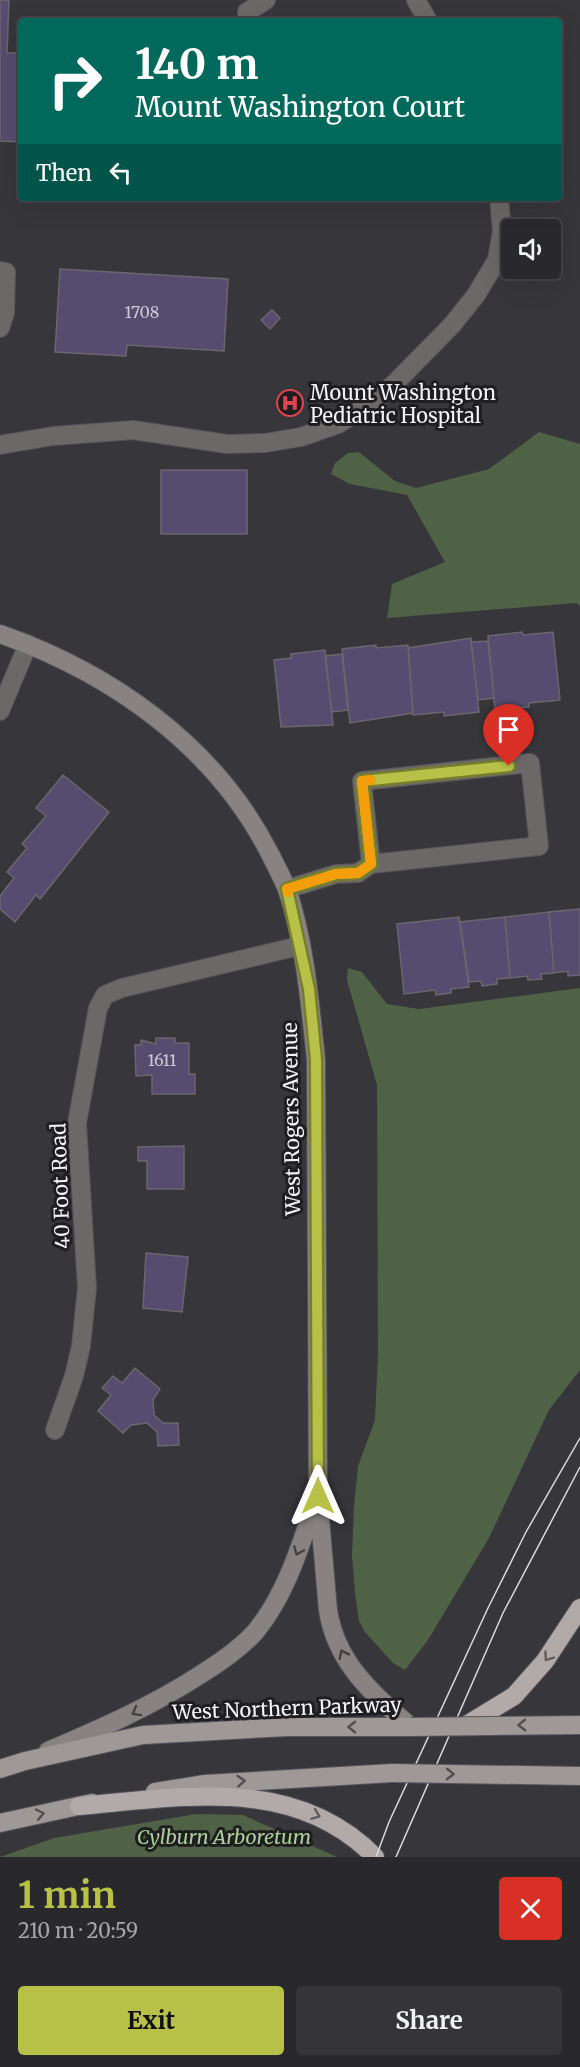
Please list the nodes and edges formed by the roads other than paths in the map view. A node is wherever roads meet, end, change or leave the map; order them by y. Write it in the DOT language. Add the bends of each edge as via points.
graph roads {
  1 [pos="266,0"];
  2 [pos="416,0"];
  3 [pos="248,18"];
  4 [pos="426,18"];
  5 [pos="499,201"];
  6 [pos="0,272"];
  7 [pos="0,328"];
  8 [pos="0,445"];
  9 [pos="0,634"];
  10 [pos="28,644"];
  11 [pos="0,711"];
  12 [pos="371,864"];
  13 [pos="287,889"];
  14 [pos="299,946"];
  15 [pos="56,1430"];
  16 [pos="318,1496"];
  17 [pos="580,1608"];
  18 [pos="580,1725"];
  19 [pos="465,1726"];
  20 [pos="411,1727"];
  21 [pos="25,1761"];
  22 [pos="0,1769"];
  23 [pos="580,1776"];
  24 [pos="80,1806"];
  25 [pos="0,1823"];
  26 [pos="375,1857"];
  1 -- 3 [label="street" via="247,12"];
  2 -- 4 [label="street"];
  5 -- 8 [label="street" via="502,231 497,260 476,295 394,384 374,402 338,424 301,437 266,443 227,444 133,430 53,436"];
  6 -- 7 [label="street" via="6,272 5,313"];
  9 -- 10 [label="street, West Rogers Avenue"];
  10 -- 11 [label="street"];
  10 -- 13 [label="street, West Rogers Avenue" via="92,674 148,710 182,740 251,818"];
  12 -- 12 [label="street" via="539,846 530,763 362,781"];
  12 -- 13 [label="street" via="358,873 336,874"];
  13 -- 14 [label="street, West Rogers Avenue"];
  14 -- 15 [label="street, 40 Foot Road" via="122,988 105,995 98,1008 77,1123 87,1288 84,1323 74,1376"];
  14 -- 16 [label="street, West Rogers Avenue" via="309,989 316,1060"];
  20 -- 16 [label="street, West Rogers Avenue, one-way" via="364,1686 338,1646 328,1610"];
  16 -- 21 [label="street, West Rogers Avenue, one-way" via="282,1589 266,1617 243,1644 181,1687 123,1719"];
  17 -- 19 [label="highway, one-way" via="545,1661 514,1696"];
  18 -- 19 [label="main road, West Northern Parkway, one-way, bridge"];
  19 -- 20 [label="main road, West Northern Parkway, bridge"];
  20 -- 21 [label="main road, West Northern Parkway, one-way" via="287,1727 143,1735"];
  21 -- 22 [label="main road, West Northern Parkway"];
  24 -- 23 [label="main road, one-way, bridge" via="205,1784 392,1773"];
  25 -- 24 [label="main road, one-way"];
  24 -- 26 [label="highway, one-way" via="214,1795 286,1805 323,1816 353,1835"];
}
